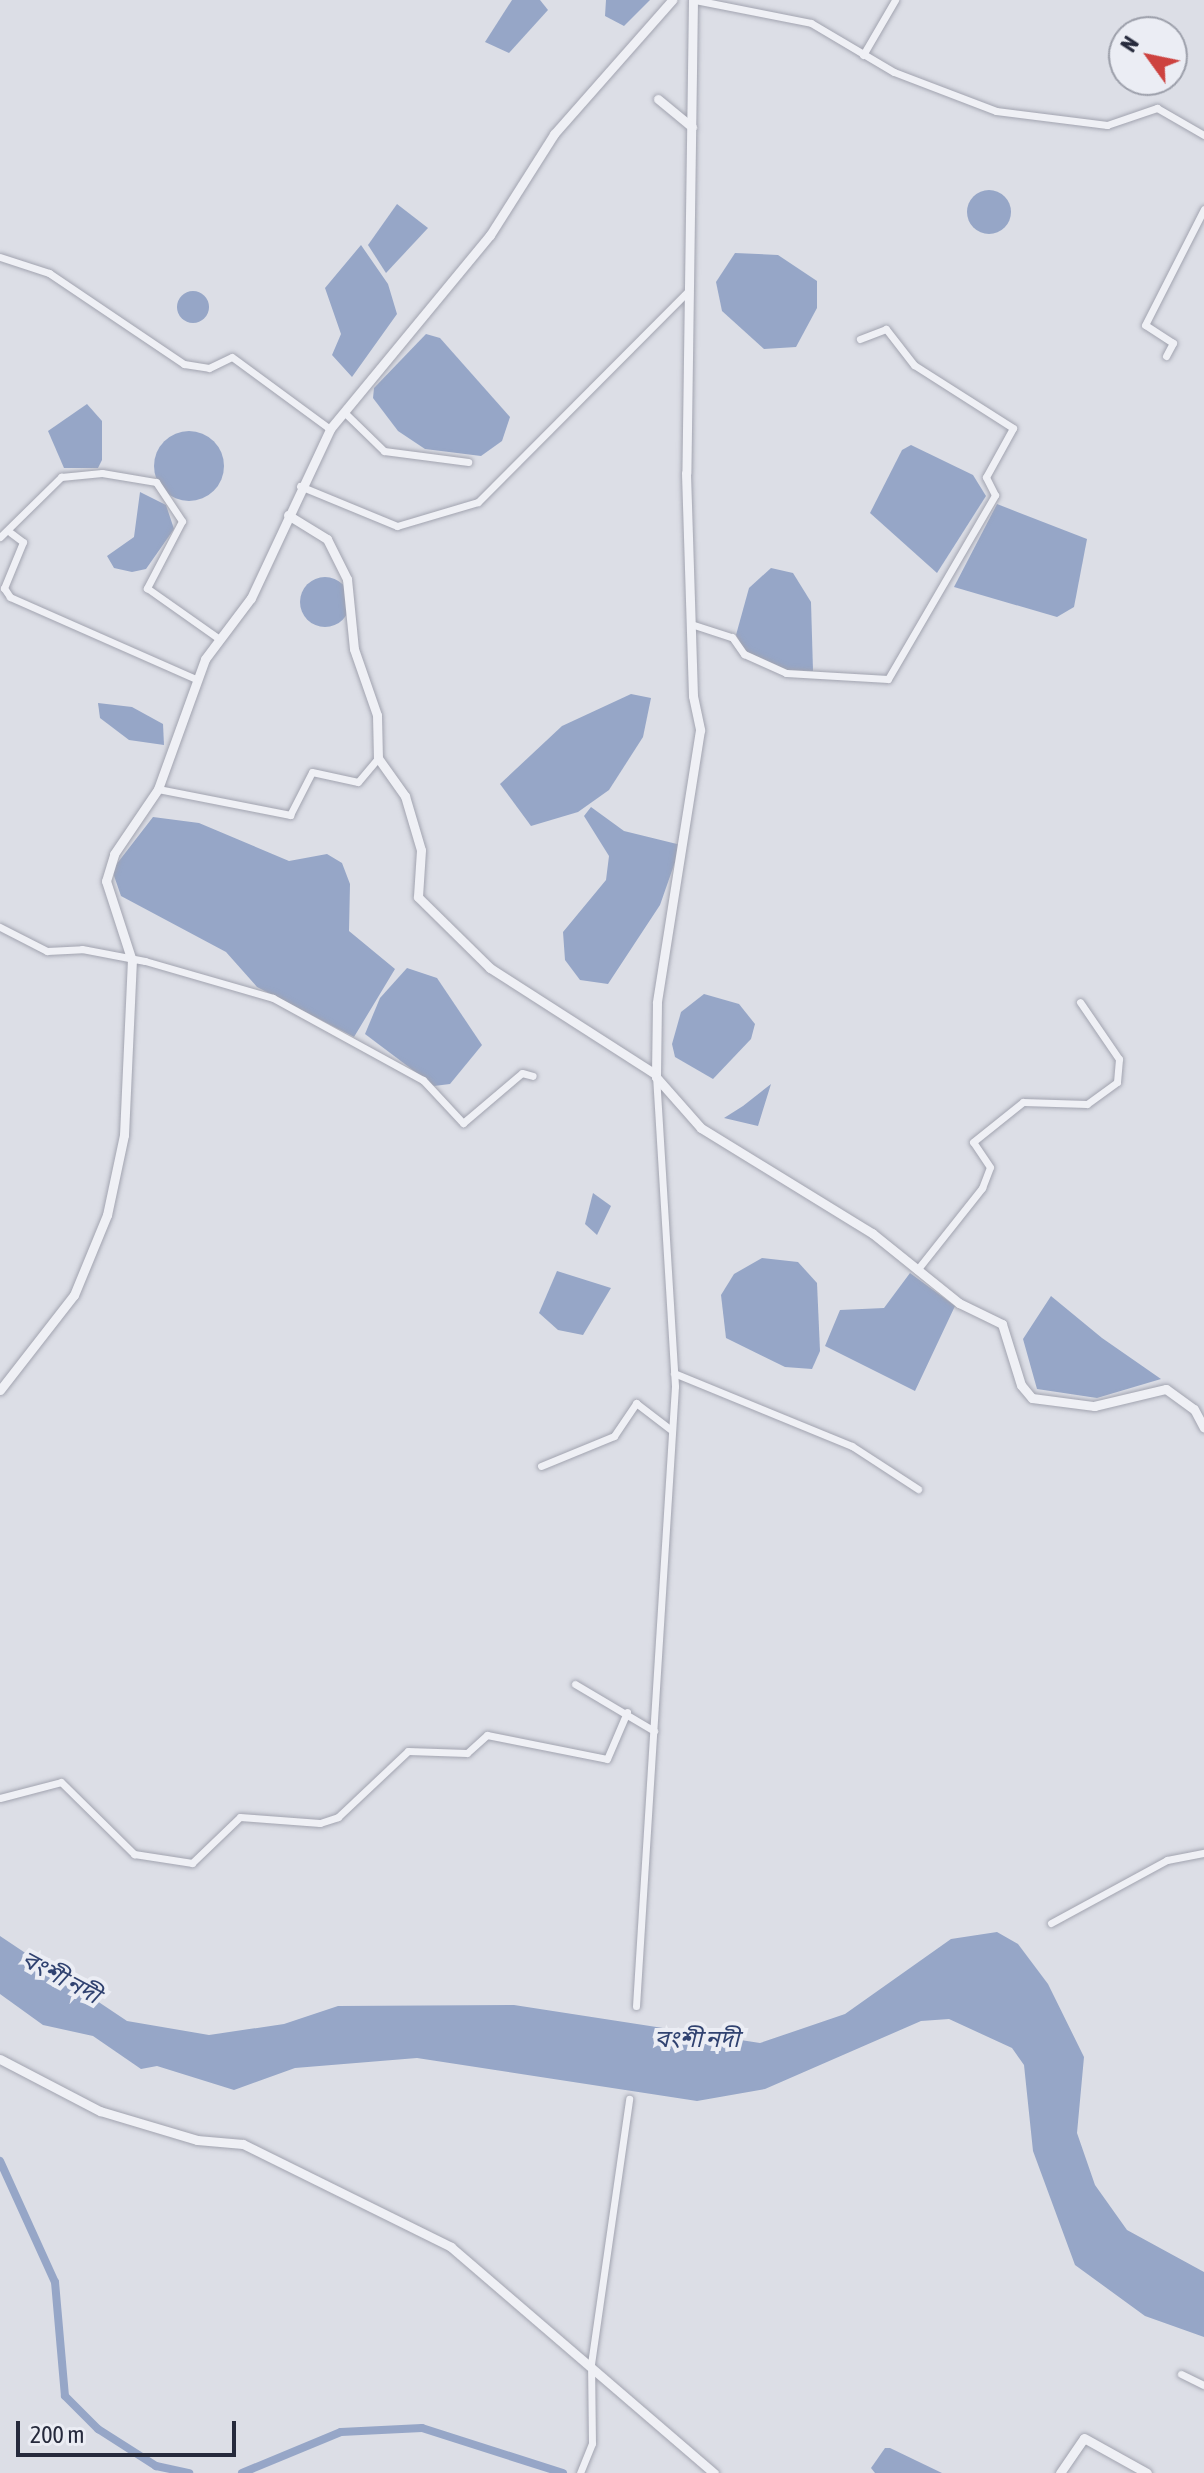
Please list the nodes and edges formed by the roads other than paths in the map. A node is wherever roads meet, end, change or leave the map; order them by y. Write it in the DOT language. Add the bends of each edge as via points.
graph roads {
  1 [pos="672,0"];
  2 [pos="694,0"];
  3 [pos="895,0"];
  4 [pos="863,55"];
  5 [pos="658,99"];
  6 [pos="692,127"];
  7 [pos="1204,135"];
  8 [pos="1204,209"];
  9 [pos="0,257"];
  10 [pos="686,293"];
  11 [pos="860,339"];
  12 [pos="1166,356"];
  13 [pos="344,412"];
  14 [pos="330,429"];
  15 [pos="468,462"];
  16 [pos="300,486"];
  17 [pos="288,515"];
  18 [pos="11,533"];
  19 [pos="0,537"];
  20 [pos="694,625"];
  21 [pos="218,638"];
  22 [pos="196,679"];
  23 [pos="378,758"];
  24 [pos="158,789"];
  25 [pos="0,927"];
  26 [pos="132,961"];
  27 [pos="1080,1002"];
  28 [pos="656,1075"];
  29 [pos="533,1076"];
  30 [pos="917,1270"];
  31 [pos="674,1373"];
  32 [pos="0,1390"];
  33 [pos="1204,1428"];
  34 [pos="671,1430"];
  35 [pos="541,1466"];
  36 [pos="918,1489"];
  37 [pos="575,1684"];
  38 [pos="627,1712"];
  39 [pos="654,1731"];
  40 [pos="0,1798"];
  41 [pos="1204,1853"];
  42 [pos="1051,1923"];
  43 [pos="636,2006"];
  44 [pos="0,2059"];
  45 [pos="629,2099"];
  46 [pos="591,2364"];
  47 [pos="1181,2374"];
  48 [pos="1204,2385"];
  49 [pos="580,2473"];
  50 [pos="714,2473"];
  51 [pos="1060,2473"];
  52 [pos="1147,2473"];
  1 -- 13 [label="street" via="554,134 490,235"];
  2 -- 4 [label="street" via="811,23"];
  2 -- 6 [label="street"];
  3 -- 4 [label="street"];
  4 -- 7 [label="street" via="996,111 1107,125 1157,108"];
  5 -- 6 [label="street"];
  6 -- 10 [label="street"];
  8 -- 12 [label="street" via="1145,325 1173,343"];
  9 -- 14 [label="street" via="49,273 184,364 209,368 232,357"];
  10 -- 16 [label="street" via="478,502 397,526"];
  10 -- 20 [label="street"];
  11 -- 20 [label="street" via="886,329 914,365 1013,428 986,477 995,495 888,679 786,673 744,654 732,637"];
  13 -- 14 [label="street"];
  13 -- 15 [label="street" via="384,451"];
  14 -- 16 [label="street"];
  16 -- 17 [label="street"];
  17 -- 21 [label="street" via="251,598"];
  17 -- 23 [label="street" via="327,539 347,579 354,649 377,715"];
  18 -- 19 [label="street"];
  18 -- 21 [label="street" via="61,477 102,473 156,482 182,521 147,588"];
  18 -- 22 [label="street" via="23,542 4,588 10,597"];
  20 -- 28 [label="street" via="698,759 665,946"];
  21 -- 22 [label="street"];
  22 -- 24 [label="street"];
  23 -- 24 [label="street" via="358,782 312,772 290,815"];
  23 -- 28 [label="street" via="410,808 421,850 414,889 425,906 490,968"];
  24 -- 26 [label="street" via="114,854 106,881"];
  25 -- 26 [label="street" via="47,951 82,949"];
  26 -- 29 [label="street" via="273,998 423,1080 463,1123 522,1073"];
  26 -- 32 [label="street" via="124,1135 107,1215 74,1295"];
  27 -- 30 [label="street" via="1119,1059 1117,1082 1087,1104 1023,1102 973,1142 990,1167 982,1188"];
  28 -- 30 [label="street" via="701,1128 872,1233"];
  28 -- 31 [label="street"];
  30 -- 33 [label="street" via="1002,1324 1032,1398 1094,1406 1166,1389 1194,1409"];
  31 -- 34 [label="street"];
  31 -- 36 [label="street" via="852,1446"];
  34 -- 35 [label="street" via="636,1403 614,1436"];
  34 -- 39 [label="street"];
  37 -- 38 [label="street"];
  38 -- 39 [label="street"];
  38 -- 40 [label="street" via="607,1759 487,1735 467,1753 408,1751 338,1817 320,1823 240,1817 192,1863 134,1854 61,1782"];
  39 -- 43 [label="street"];
  41 -- 42 [label="street" via="1167,1860"];
  44 -- 46 [label="street" via="100,2111 197,2140 243,2144 432,2236"];
  45 -- 46 [label="street"];
  46 -- 49 [label="street" via="592,2443"];
  46 -- 50 [label="street"];
  47 -- 48 [label="street"];
  51 -- 52 [label="street" via="1084,2438"];
}
